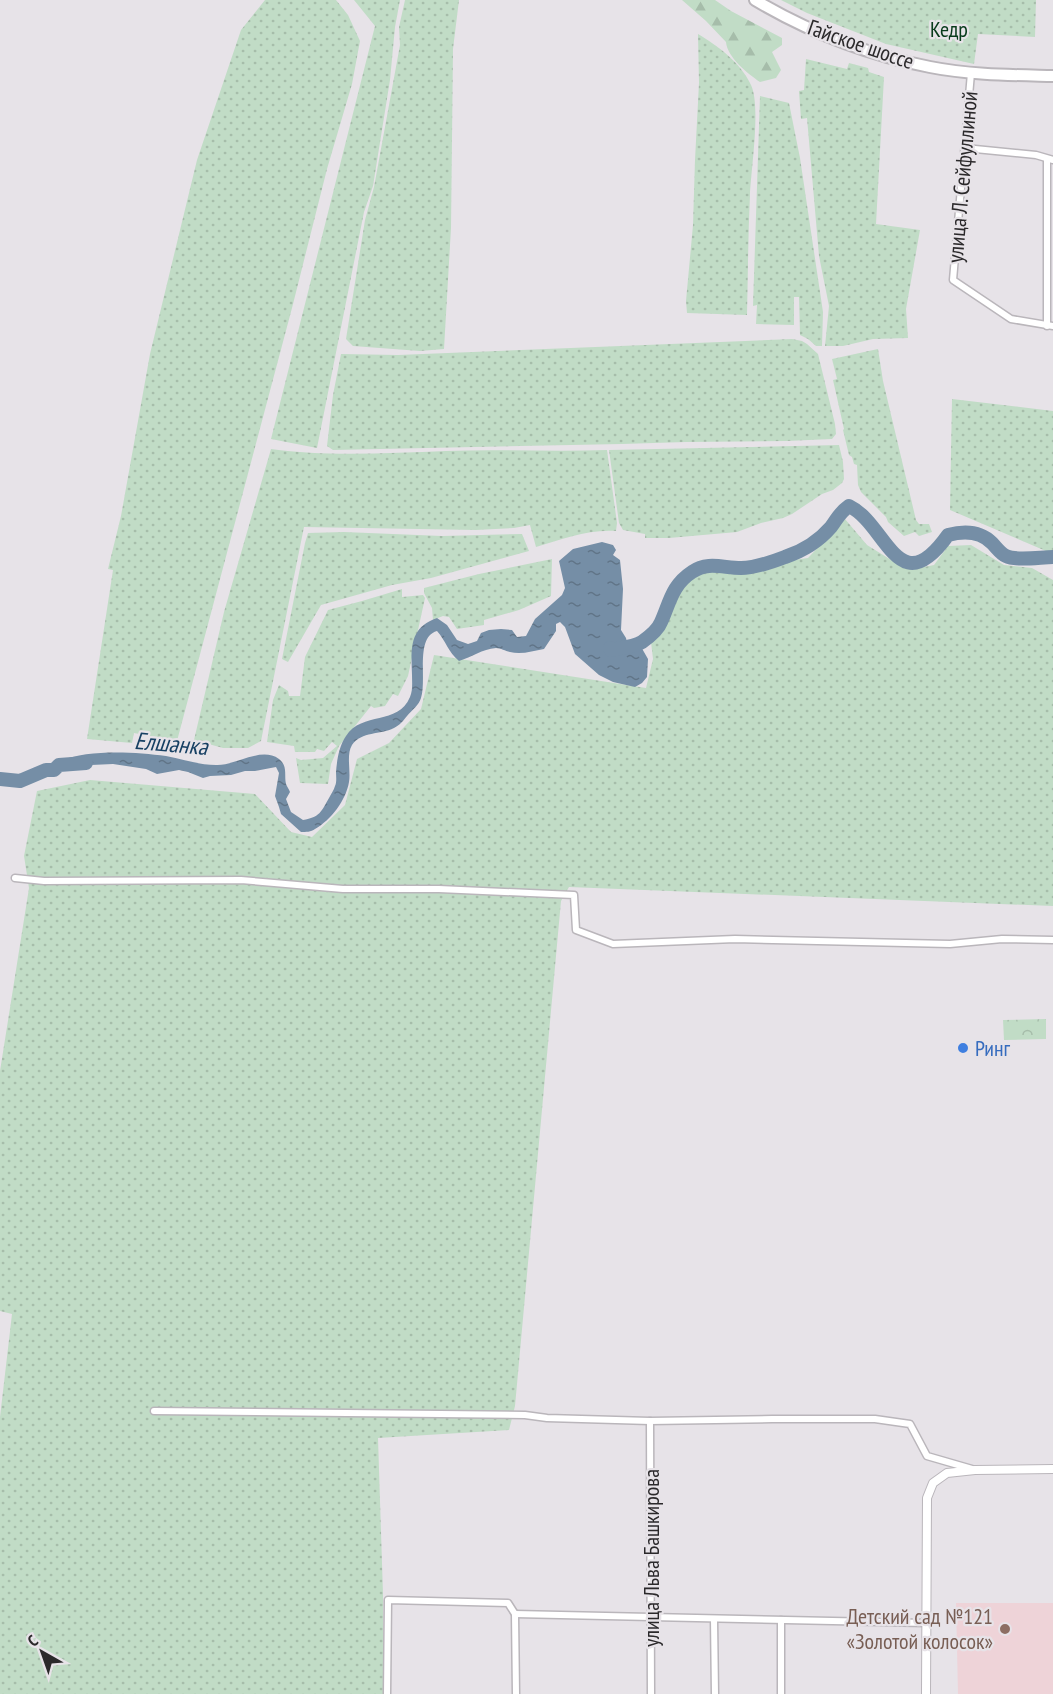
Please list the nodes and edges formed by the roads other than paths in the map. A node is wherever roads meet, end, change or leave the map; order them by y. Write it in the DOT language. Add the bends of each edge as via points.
graph roads {
  1 [pos="755,0"];
  2 [pos="971,73"];
  3 [pos="1053,76"];
  4 [pos="965,148"];
  5 [pos="1050,160"];
  6 [pos="1050,231"];
  7 [pos="1050,327"];
  8 [pos="15,878"];
  9 [pos="1053,940"];
  10 [pos="154,1412"];
  11 [pos="650,1421"];
  12 [pos="1053,1469"];
  13 [pos="975,1470"];
  14 [pos="515,1614"];
  15 [pos="651,1617"];
  16 [pos="714,1619"];
  17 [pos="781,1620"];
  18 [pos="926,1623"];
  19 [pos="387,1694"];
  20 [pos="516,1694"];
  21 [pos="651,1694"];
  22 [pos="715,1694"];
  23 [pos="781,1694"];
  24 [pos="926,1694"];
  1 -- 2 [label="main road, Гайское шоссе" via="832,38 880,55"];
  2 -- 3 [label="main road, Гайское шоссе"];
  2 -- 4 [label="street, улица Л. Сейфуллиной"];
  4 -- 5 [label="street"];
  4 -- 7 [label="street, улица Л. Сейфуллиной" via="953,280 1011,320"];
  5 -- 6 [label="street"];
  6 -- 7 [label="street"];
  8 -- 9 [label="street" via="242,880 343,889 574,896 576,930 613,944 735,939 950,945 1002,939"];
  10 -- 11 [label="street" via="525,1415"];
  11 -- 13 [label="street" via="864,1419 910,1424 927,1456"];
  11 -- 15 [label="street, улица Льва Башкирова"];
  12 -- 13 [label="street"];
  13 -- 18 [label="street" via="947,1473 933,1482 927,1498"];
  14 -- 15 [label="street"];
  14 -- 19 [label="street" via="508,1603 388,1600"];
  14 -- 20 [label="street"];
  15 -- 16 [label="street"];
  15 -- 21 [label="street, улица Льва Башкирова"];
  16 -- 17 [label="street"];
  16 -- 22 [label="street"];
  17 -- 18 [label="street"];
  17 -- 23 [label="street"];
  18 -- 24 [label="street"];
}
